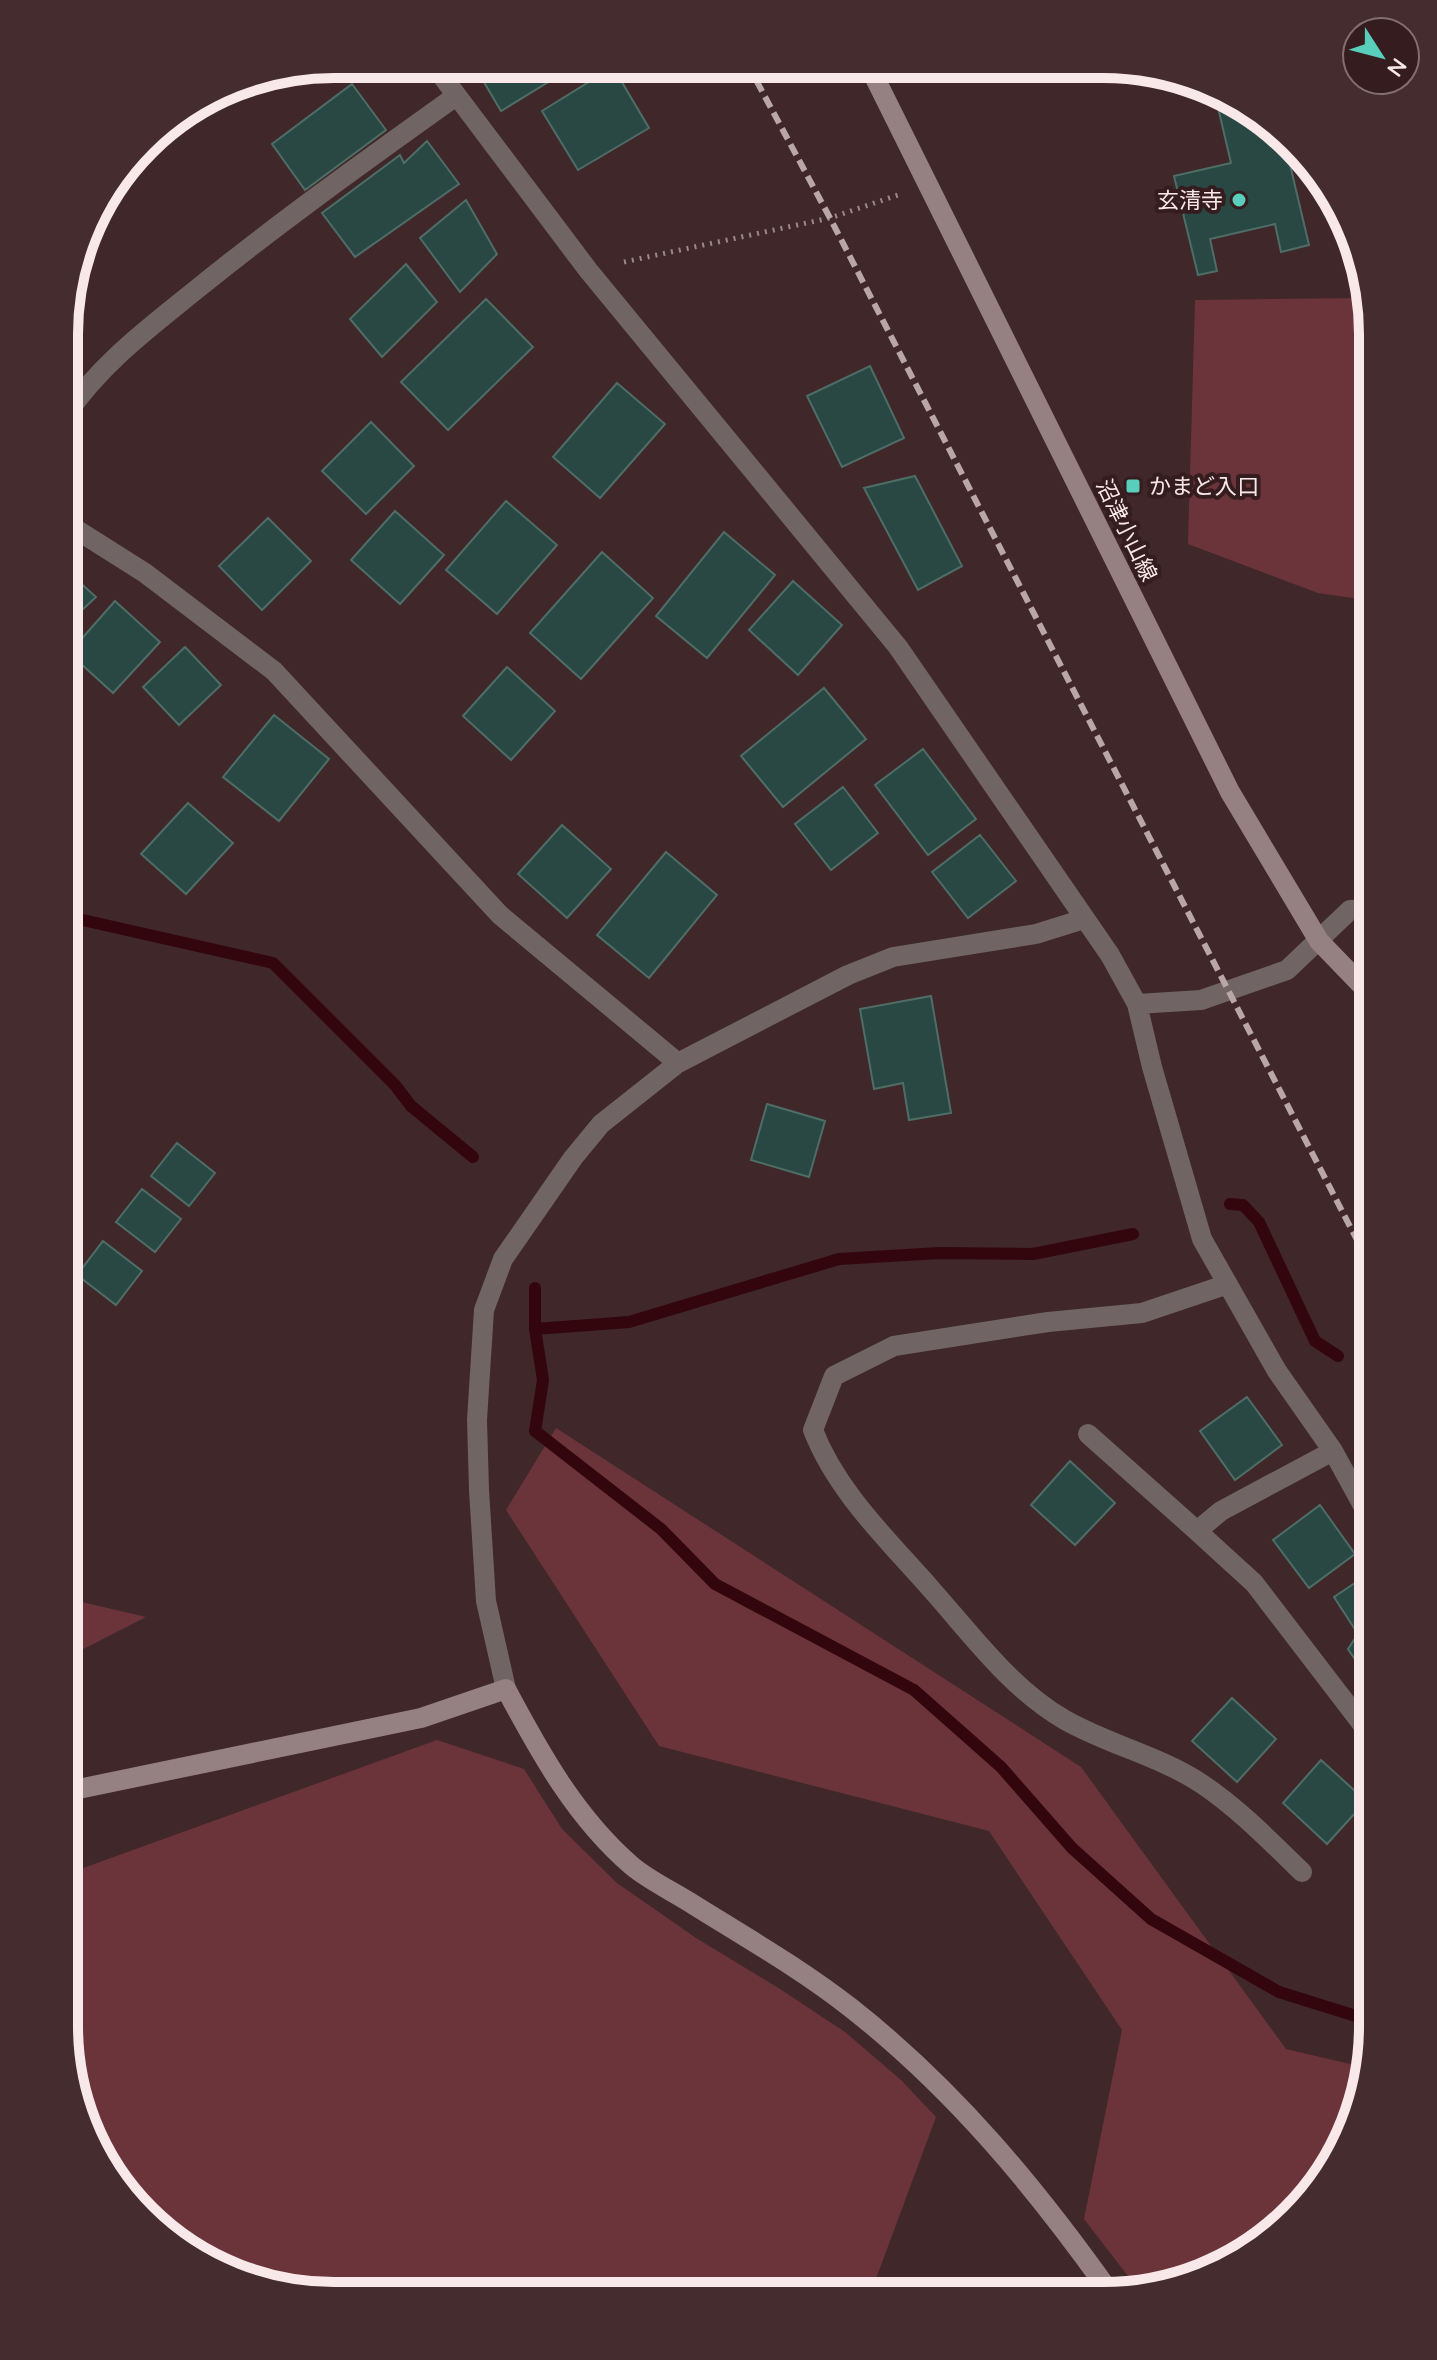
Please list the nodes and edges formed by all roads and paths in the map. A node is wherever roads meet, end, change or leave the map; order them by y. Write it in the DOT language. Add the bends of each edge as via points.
graph roads {
  1 [pos="443,78"];
  2 [pos="875,78"];
  3 [pos="456,96"];
  4 [pos="928,185"];
  5 [pos="588,270"];
  6 [pos="78,400"];
  7 [pos="78,531"];
  8 [pos="1359,910"];
  9 [pos="1084,919"];
  10 [pos="1319,941"];
  11 [pos="1359,982"];
  12 [pos="1137,1004"];
  13 [pos="678,1063"];
  14 [pos="1228,1284"];
  15 [pos="1088,1434"];
  16 [pos="1333,1451"];
  17 [pos="1358,1497"];
  18 [pos="1197,1531"];
  19 [pos="506,1689"];
  20 [pos="1358,1719"];
  21 [pos="78,1789"];
  22 [pos="1302,1872"];
  23 [pos="1103,2282"];
  1 -- 3 [label="street"];
  2 -- 4 [label="street, 沼津小山線"];
  3 -- 5 [label="street"];
  3 -- 6 [label="street" via="275,226 109,362"];
  4 -- 5 [label="path" via="830,218"];
  4 -- 10 [label="street, 沼津小山線" via="1230,792"];
  5 -- 9 [label="street" via="898,647"];
  7 -- 13 [label="street" via="145,573 274,671 500,915"];
  8 -- 10 [label="street" via="1350,910"];
  9 -- 12 [label="street"];
  9 -- 13 [label="street" via="1036,934 893,957"];
  10 -- 11 [label="street, 沼津小山線"];
  10 -- 12 [label="street" via="1287,970 1201,1000"];
  12 -- 14 [label="street" via="1202,1239"];
  13 -- 19 [label="street" via="601,1124 573,1158 503,1259 484,1310 479,1490 486,1601"];
  14 -- 16 [label="street" via="1277,1371"];
  14 -- 22 [label="street" via="1142,1313 894,1346 834,1376 813,1430 823,1457 861,1509 997,1664 1033,1697 1065,1720 1201,1783"];
  15 -- 18 [label="street"];
  16 -- 17 [label="street"];
  16 -- 18 [label="street" via="1221,1511"];
  18 -- 20 [label="street" via="1254,1583"];
  19 -- 21 [label="street" via="421,1718"];
  19 -- 23 [label="street" via="544,1760 581,1812 633,1866 789,1963 915,2061 1004,2154"];
}
